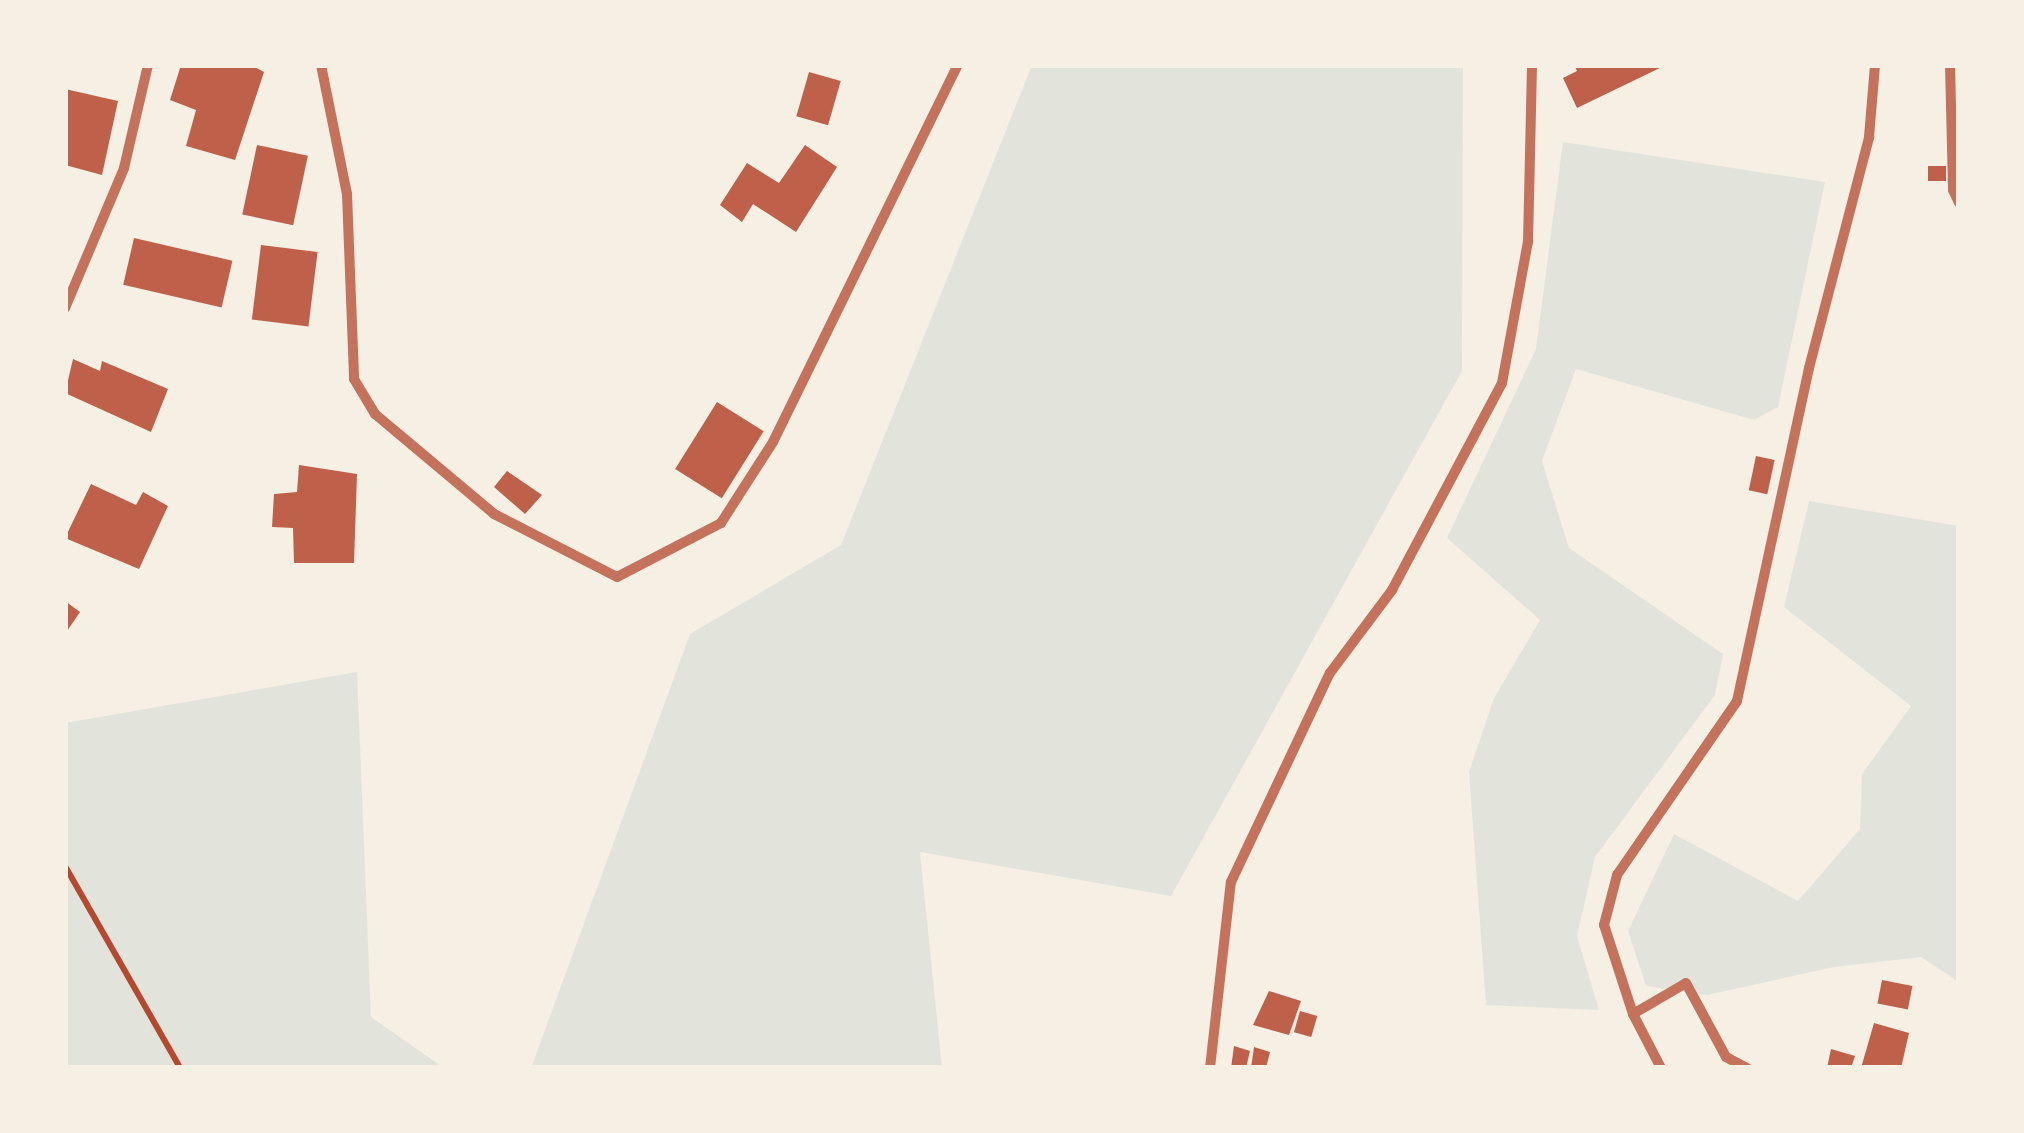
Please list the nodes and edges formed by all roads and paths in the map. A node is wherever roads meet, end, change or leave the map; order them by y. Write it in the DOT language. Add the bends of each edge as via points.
graph roads {
  1 [pos="148,65"];
  2 [pos="322,65"];
  3 [pos="958,65"];
  4 [pos="1532,65"];
  5 [pos="1875,65"];
  6 [pos="1950,65"];
  7 [pos="1959,203"];
  8 [pos="65,308"];
  9 [pos="65,866"];
  10 [pos="1633,1014"];
  11 [pos="180,1068"];
  12 [pos="1210,1068"];
  13 [pos="1662,1068"];
  14 [pos="1747,1068"];
  1 -- 8 [label="street" via="124,168"];
  2 -- 3 [label="street" via="347,194 354,379 408,444 494,514 617,577 721,523 773,442"];
  4 -- 12 [label="street" via="1528,242 1502,383 1392,590 1330,674 1231,882"];
  5 -- 10 [label="street" via="1869,137 1809,368 1737,701 1618,875 1604,924"];
  6 -- 7 [label="street" via="1953,190"];
  9 -- 11 [label="path"];
  10 -- 13 [label="street"];
  10 -- 14 [label="street" via="1686,984 1726,1057"];
}
